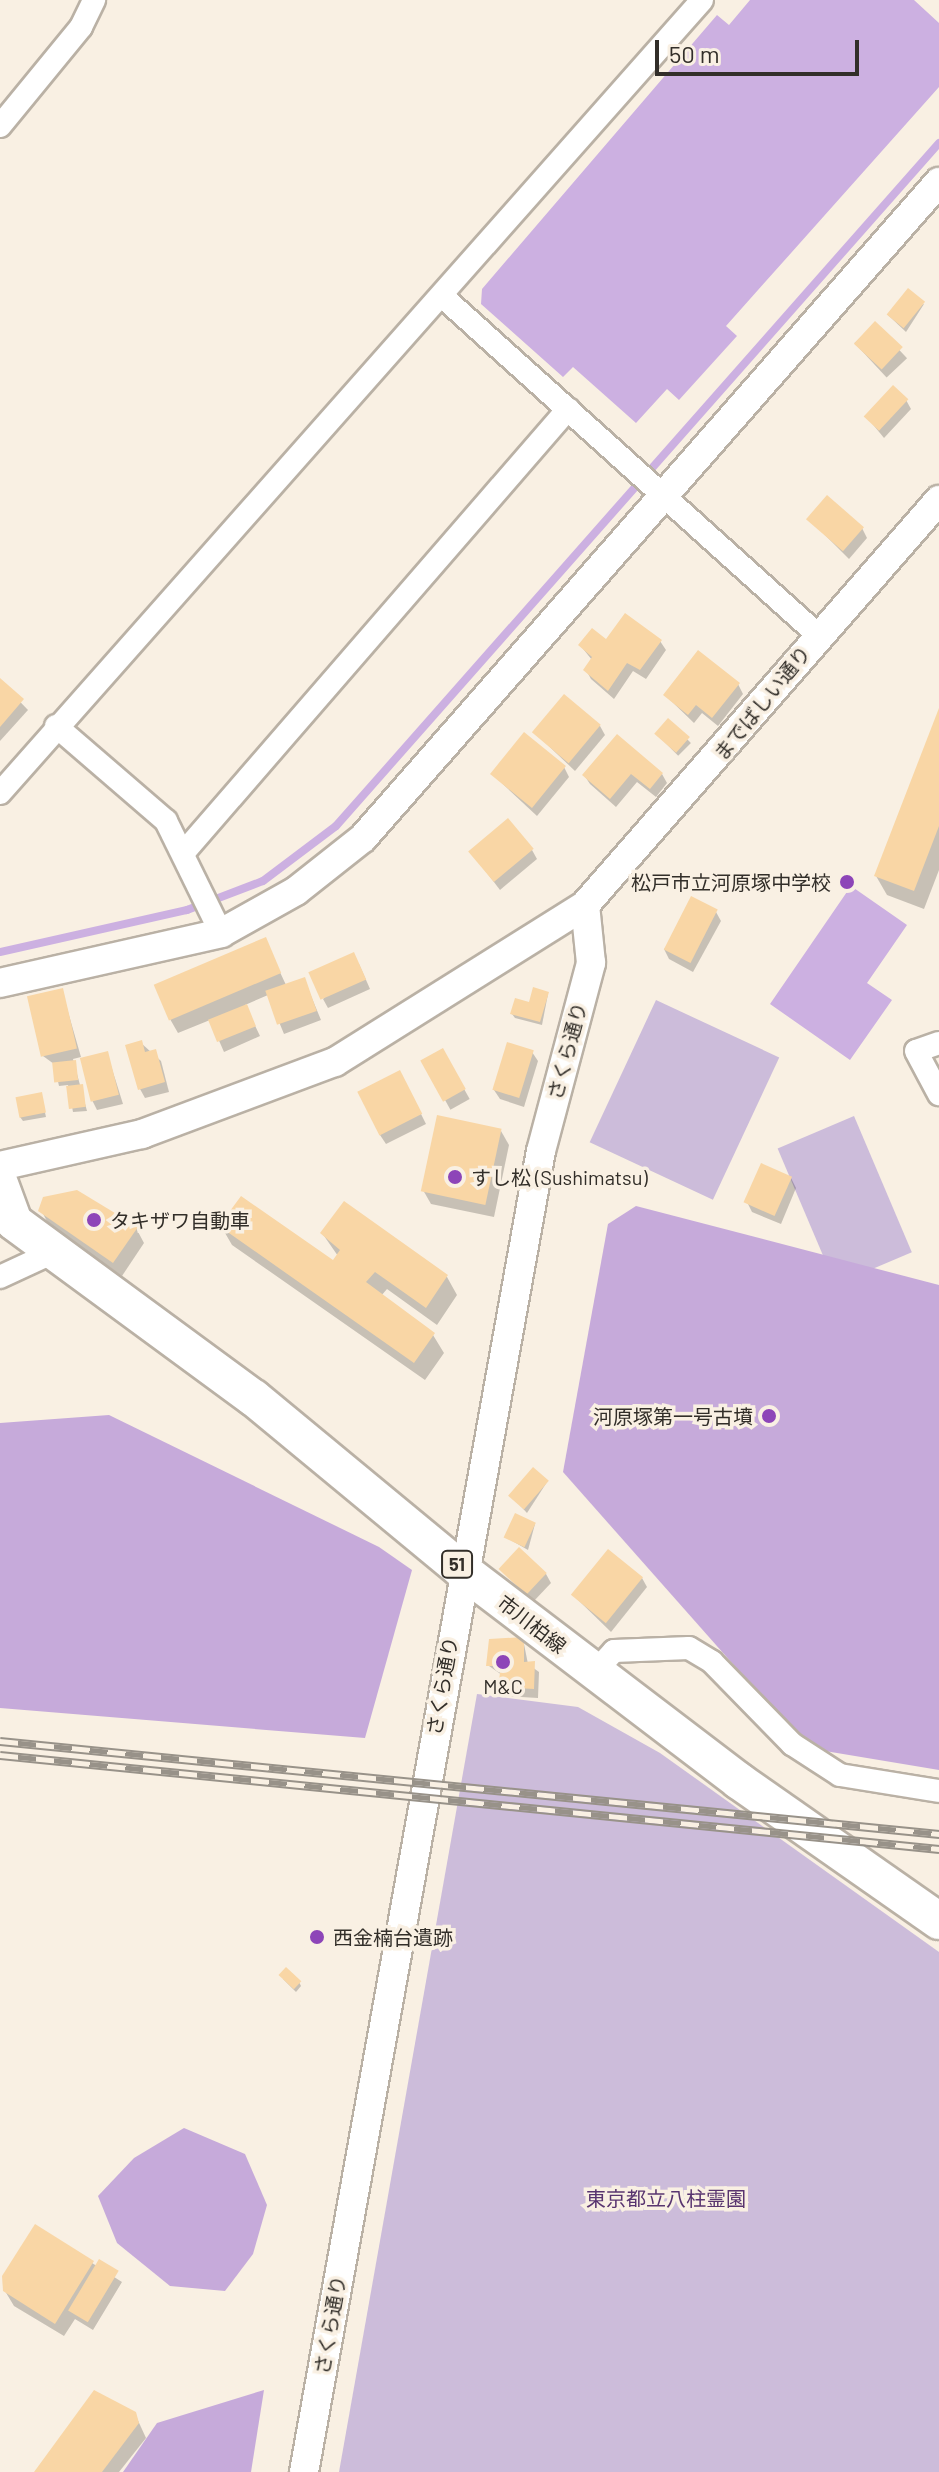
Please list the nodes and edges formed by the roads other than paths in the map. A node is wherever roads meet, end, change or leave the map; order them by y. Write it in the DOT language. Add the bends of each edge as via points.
graph roads {
  1 [pos="94,0"];
  2 [pos="702,0"];
  3 [pos="0,126"];
  4 [pos="939,182"];
  5 [pos="443,297"];
  6 [pos="568,409"];
  7 [pos="655,492"];
  8 [pos="939,500"];
  9 [pos="818,635"];
  10 [pos="56,726"];
  11 [pos="0,793"];
  12 [pos="185,851"];
  13 [pos="585,905"];
  14 [pos="218,924"];
  15 [pos="0,983"];
  16 [pos="939,1043"];
  17 [pos="939,1094"];
  18 [pos="0,1166"];
  19 [pos="0,1184"];
  20 [pos="56,1251"];
  21 [pos="0,1277"];
  22 [pos="462,1570"];
  23 [pos="595,1672"];
  24 [pos="939,1791"];
  25 [pos="939,1921"];
  26 [pos="304,2472"];
  1 -- 3 [label="street" via="81,27"];
  2 -- 5 [label="street"];
  4 -- 7 [label="street"];
  5 -- 6 [label="street"];
  5 -- 10 [label="street"];
  6 -- 7 [label="street"];
  6 -- 12 [label="street"];
  7 -- 9 [label="street"];
  7 -- 14 [label="street" via="363,838 296,891"];
  8 -- 9 [label="street, までばしい通り"];
  9 -- 13 [label="street, までばしい通り"];
  10 -- 11 [label="street"];
  10 -- 12 [label="street" via="166,821"];
  12 -- 14 [label="street"];
  13 -- 18 [label="street, までばしい通り" via="335,1062 142,1134"];
  13 -- 22 [label="street, さくら通り" via="591,963 541,1151"];
  14 -- 15 [label="street"];
  16 -- 17 [label="street" via="916,1051"];
  19 -- 20 [label="main road, 市川柏線 / 51" via="14,1222"];
  20 -- 21 [label="street"];
  20 -- 22 [label="main road, 市川柏線 / 51" via="254,1398"];
  22 -- 23 [label="main road, 市川柏線 / 51"];
  22 -- 26 [label="street, さくら通り"];
  23 -- 24 [label="street" via="614,1651 689,1648 792,1744 840,1775"];
  23 -- 25 [label="main road, 市川柏線 / 51"];
}
